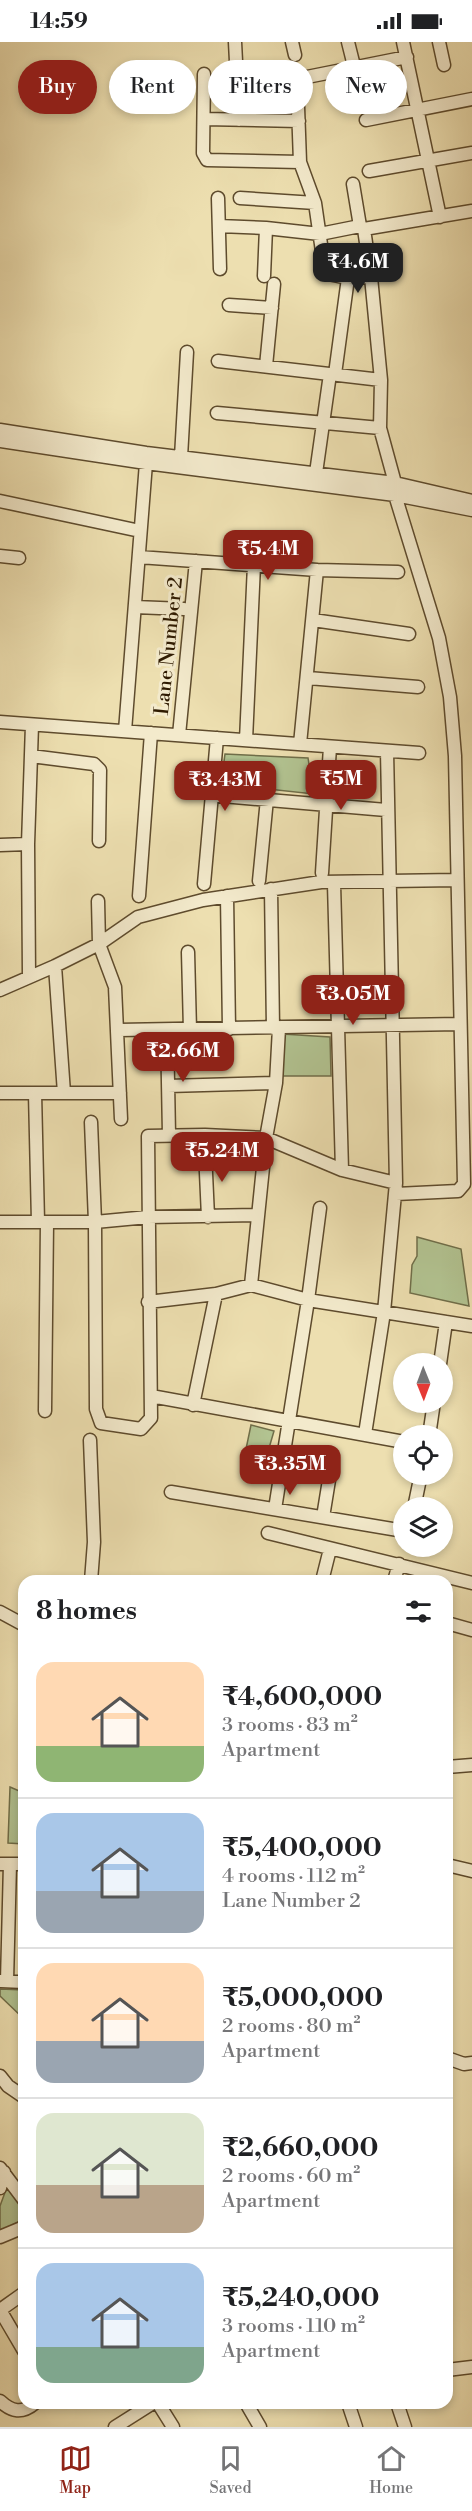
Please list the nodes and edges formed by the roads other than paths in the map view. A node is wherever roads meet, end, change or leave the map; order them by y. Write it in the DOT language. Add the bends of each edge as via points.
graph roads {
  1 [pos="235,42"];
  2 [pos="292,42"];
  3 [pos="348,42"];
  4 [pos="404,42"];
  5 [pos="439,42"];
  6 [pos="295,55"];
  7 [pos="407,57"];
  8 [pos="236,60"];
  9 [pos="352,60"];
  10 [pos="389,60"];
  11 [pos="444,65"];
  12 [pos="204,74"];
  13 [pos="472,99"];
  14 [pos="417,110"];
  15 [pos="239,114"];
  16 [pos="299,114"];
  17 [pos="204,119"];
  18 [pos="239,120"];
  19 [pos="366,120"];
  20 [pos="299,121"];
  21 [pos="472,153"];
  22 [pos="429,160"];
  23 [pos="300,162"];
  24 [pos="369,171"];
  25 [pos="353,184"];
  26 [pos="218,198"];
  27 [pos="240,198"];
  28 [pos="315,203"];
  29 [pos="472,211"];
  30 [pos="440,217"];
  31 [pos="219,226"];
  32 [pos="266,228"];
  33 [pos="362,228"];
  34 [pos="320,234"];
  35 [pos="220,269"];
  36 [pos="371,277"];
  37 [pos="348,278"];
  38 [pos="229,305"];
  39 [pos="272,308"];
  40 [pos="187,352"];
  41 [pos="218,361"];
  42 [pos="266,366"];
  43 [pos="333,374"];
  44 [pos="381,380"];
  45 [pos="217,413"];
  46 [pos="323,423"];
  47 [pos="381,428"];
  48 [pos="0,430"];
  49 [pos="0,441"];
  50 [pos="181,457"];
  51 [pos="146,463"];
  52 [pos="316,473"];
  53 [pos="395,489"];
  54 [pos="0,501"];
  55 [pos="472,501"];
  56 [pos="472,510"];
  57 [pos="140,531"];
  58 [pos="0,556"];
  59 [pos="139,557"];
  60 [pos="19,558"];
  61 [pos="196,561"];
  62 [pos="254,565"];
  63 [pos="317,570"];
  64 [pos="398,572"];
  65 [pos="135,607"];
  66 [pos="184,609"];
  67 [pos="313,620"];
  68 [pos="409,634"];
  69 [pos="308,678"];
  70 [pos="418,687"];
  71 [pos="0,722"];
  72 [pos="32,724"];
  73 [pos="125,731"];
  74 [pos="151,733"];
  75 [pos="178,735"];
  76 [pos="217,738"];
  77 [pos="246,740"];
  78 [pos="300,744"];
  79 [pos="330,747"];
  80 [pos="387,751"];
  81 [pos="419,753"];
  82 [pos="31,756"];
  83 [pos="211,795"];
  84 [pos="267,800"];
  85 [pos="326,805"];
  86 [pos="386,810"];
  87 [pos="99,841"];
  88 [pos="28,844"];
  89 [pos="0,845"];
  90 [pos="322,873"];
  91 [pos="456,880"];
  92 [pos="259,881"];
  93 [pos="391,881"];
  94 [pos="204,884"];
  95 [pos="334,884"];
  96 [pos="272,889"];
  97 [pos="139,896"];
  98 [pos="227,896"];
  99 [pos="98,901"];
  100 [pos="99,944"];
  101 [pos="188,952"];
  102 [pos="55,966"];
  103 [pos="29,976"];
  104 [pos="0,990"];
  105 [pos="459,1024"];
  106 [pos="338,1026"];
  107 [pos="393,1026"];
  108 [pos="276,1028"];
  109 [pos="229,1029"];
  110 [pos="119,1030"];
  111 [pos="167,1030"];
  112 [pos="190,1030"];
  113 [pos="276,1083"];
  114 [pos="168,1086"];
  115 [pos="0,1093"];
  116 [pos="35,1093"];
  117 [pos="64,1093"];
  118 [pos="120,1093"];
  119 [pos="121,1119"];
  120 [pos="91,1122"];
  121 [pos="169,1135"];
  122 [pos="266,1138"];
  123 [pos="205,1151"];
  124 [pos="342,1170"];
  125 [pos="396,1188"];
  126 [pos="320,1208"];
  127 [pos="257,1215"];
  128 [pos="148,1217"];
  129 [pos="208,1217"];
  130 [pos="0,1222"];
  131 [pos="42,1222"];
  132 [pos="95,1222"];
  133 [pos="251,1285"];
  134 [pos="216,1294"];
  135 [pos="309,1300"];
  136 [pos="148,1302"];
  137 [pos="384,1312"];
  138 [pos="446,1322"];
  139 [pos="472,1326"];
  140 [pos="442,1353"];
  141 [pos="151,1396"];
  142 [pos="193,1405"];
  143 [pos="45,1411"];
  144 [pos="289,1421"];
  145 [pos="365,1434"];
  146 [pos="90,1440"];
  147 [pos="393,1440"];
  148 [pos="329,1480"];
  149 [pos="171,1492"];
  150 [pos="275,1509"];
  151 [pos="323,1517"];
  152 [pos="393,1529"];
  153 [pos="268,1533"];
  154 [pos="330,1549"];
  155 [pos="399,1564"];
  156 [pos="92,1575"];
  157 [pos="324,1575"];
  158 [pos="396,1575"];
  159 [pos="441,1575"];
  160 [pos="453,1578"];
  161 [pos="472,1583"];
  162 [pos="0,1612"];
  163 [pos="18,1622"];
  164 [pos="453,1625"];
  165 [pos="472,1630"];
  166 [pos="472,1765"];
  167 [pos="453,1767"];
  168 [pos="5,1864"];
  169 [pos="453,1866"];
  170 [pos="472,1871"];
  171 [pos="3,1981"];
  172 [pos="18,1982"];
  173 [pos="453,2060"];
  174 [pos="472,2063"];
  175 [pos="3,2082"];
  176 [pos="18,2093"];
  177 [pos="2,2170"];
  178 [pos="0,2188"];
  179 [pos="18,2192"];
  180 [pos="18,2230"];
  181 [pos="0,2237"];
  182 [pos="18,2297"];
  183 [pos="0,2310"];
  184 [pos="18,2340"];
  185 [pos="472,2367"];
  186 [pos="453,2369"];
  187 [pos="0,2401"];
  188 [pos="28,2409"];
  189 [pos="144,2409"];
  190 [pos="162,2409"];
  191 [pos="250,2409"];
  192 [pos="350,2409"];
  193 [pos="398,2409"];
  194 [pos="115,2427"];
  195 [pos="173,2427"];
  196 [pos="260,2427"];
  197 [pos="356,2427"];
  198 [pos="405,2427"];
  1 -- 8 [label="street"];
  2 -- 6 [label="street"];
  3 -- 9 [label="street"];
  4 -- 7 [label="street"];
  5 -- 11 [label="street"];
  7 -- 10 [label="street"];
  7 -- 14 [label="street"];
  12 -- 17 [label="street"];
  13 -- 14 [label="street"];
  14 -- 19 [label="street"];
  14 -- 22 [label="street"];
  15 -- 18 [label="street"];
  16 -- 20 [label="street"];
  17 -- 18 [label="street"];
  17 -- 23 [label="street" via="203,153 207,160"];
  18 -- 20 [label="street"];
  20 -- 23 [label="street"];
  21 -- 22 [label="street"];
  22 -- 24 [label="street"];
  22 -- 30 [label="street"];
  23 -- 28 [label="street"];
  25 -- 33 [label="street"];
  26 -- 31 [label="street"];
  27 -- 28 [label="street"];
  28 -- 34 [label="street"];
  29 -- 30 [label="street"];
  30 -- 33 [label="street"];
  31 -- 32 [label="street"];
  31 -- 35 [label="street"];
  32 -- 34 [label="street"];
  32 -- 39 [label="street"];
  33 -- 34 [label="street"];
  33 -- 36 [label="street"];
  34 -- 37 [label="street" via="328,274"];
  36 -- 37 [label="street"];
  36 -- 44 [label="street"];
  37 -- 43 [label="street"];
  38 -- 39 [label="street"];
  39 -- 42 [label="street"];
  40 -- 50 [label="street"];
  41 -- 42 [label="street"];
  42 -- 43 [label="street"];
  43 -- 44 [label="street"];
  43 -- 46 [label="street"];
  44 -- 47 [label="street"];
  45 -- 46 [label="street"];
  46 -- 47 [label="street"];
  46 -- 52 [label="street"];
  47 -- 53 [label="street"];
  48 -- 50 [label="street"];
  49 -- 51 [label="street"];
  50 -- 52 [label="street"];
  51 -- 53 [label="street"];
  51 -- 57 [label="street"];
  52 -- 53 [label="street"];
  53 -- 55 [label="street"];
  53 -- 56 [label="street"];
  53 -- 91 [label="street" via="439,638 450,697 455,756"];
  54 -- 57 [label="street"];
  57 -- 59 [label="street"];
  58 -- 60 [label="street"];
  59 -- 61 [label="street"];
  59 -- 65 [label="street"];
  61 -- 62 [label="street"];
  61 -- 75 [label="street, Lane Number 2"];
  62 -- 63 [label="street"];
  62 -- 77 [label="street"];
  63 -- 64 [label="street"];
  63 -- 67 [label="street"];
  65 -- 66 [label="street"];
  65 -- 73 [label="street"];
  67 -- 68 [label="street"];
  67 -- 69 [label="street"];
  69 -- 70 [label="street"];
  69 -- 78 [label="street"];
  71 -- 72 [label="street"];
  72 -- 73 [label="street"];
  72 -- 82 [label="street"];
  73 -- 74 [label="street"];
  74 -- 75 [label="street"];
  74 -- 97 [label="street"];
  75 -- 76 [label="street"];
  76 -- 77 [label="street"];
  76 -- 83 [label="street"];
  77 -- 78 [label="street"];
  78 -- 79 [label="street"];
  79 -- 80 [label="street"];
  79 -- 85 [label="street"];
  80 -- 81 [label="street"];
  80 -- 86 [label="street"];
  82 -- 87 [label="street" via="94,764 100,770"];
  82 -- 88 [label="street"];
  83 -- 84 [label="street"];
  83 -- 94 [label="street"];
  84 -- 85 [label="street"];
  84 -- 92 [label="street"];
  85 -- 86 [label="street"];
  85 -- 90 [label="street"];
  86 -- 93 [label="street"];
  88 -- 89 [label="street"];
  88 -- 103 [label="street"];
  91 -- 93 [label="street"];
  91 -- 105 [label="street"];
  93 -- 95 [label="street"];
  93 -- 107 [label="street"];
  95 -- 96 [label="street" via="321,882"];
  95 -- 106 [label="street"];
  96 -- 98 [label="street"];
  96 -- 108 [label="street"];
  98 -- 100 [label="street" via="138,917"];
  98 -- 109 [label="street"];
  99 -- 100 [label="street"];
  100 -- 102 [label="street"];
  100 -- 110 [label="street" via="115,987"];
  101 -- 112 [label="street"];
  102 -- 103 [label="street"];
  102 -- 117 [label="street"];
  103 -- 104 [label="street"];
  105 -- 107 [label="street"];
  105 -- 125 [label="street" via="464,1184 458,1191"];
  106 -- 107 [label="street"];
  106 -- 108 [label="street"];
  106 -- 124 [label="street"];
  107 -- 125 [label="street"];
  108 -- 109 [label="street"];
  108 -- 113 [label="street"];
  109 -- 112 [label="street"];
  110 -- 111 [label="street"];
  110 -- 118 [label="street"];
  111 -- 112 [label="street"];
  111 -- 114 [label="street"];
  113 -- 114 [label="street"];
  113 -- 122 [label="street"];
  114 -- 121 [label="street"];
  115 -- 116 [label="street"];
  116 -- 117 [label="street"];
  116 -- 131 [label="street"];
  117 -- 118 [label="street"];
  118 -- 119 [label="street"];
  120 -- 132 [label="street"];
  121 -- 122 [label="street"];
  121 -- 128 [label="street" via="148,1136"];
  122 -- 124 [label="street"];
  122 -- 127 [label="street"];
  123 -- 129 [label="street"];
  124 -- 125 [label="street"];
  125 -- 137 [label="street"];
  126 -- 135 [label="street"];
  127 -- 129 [label="street"];
  127 -- 133 [label="street"];
  128 -- 129 [label="street"];
  128 -- 132 [label="street"];
  128 -- 136 [label="street"];
  130 -- 131 [label="street"];
  131 -- 132 [label="street"];
  131 -- 143 [label="street"];
  132 -- 141 [label="street" via="96,1409 101,1423 141,1429 151,1418"];
  133 -- 134 [label="street"];
  133 -- 135 [label="street"];
  134 -- 136 [label="street"];
  134 -- 142 [label="street"];
  135 -- 137 [label="street"];
  135 -- 144 [label="street"];
  136 -- 141 [label="street"];
  137 -- 138 [label="street"];
  137 -- 145 [label="street"];
  138 -- 139 [label="street"];
  138 -- 140 [label="street"];
  141 -- 142 [label="street"];
  142 -- 144 [label="street"];
  144 -- 145 [label="street"];
  144 -- 150 [label="street"];
  145 -- 147 [label="street"];
  146 -- 156 [label="street"];
  148 -- 151 [label="street"];
  149 -- 150 [label="street"];
  150 -- 151 [label="street"];
  151 -- 152 [label="street"];
  153 -- 154 [label="street"];
  154 -- 155 [label="street"];
  154 -- 157 [label="street"];
  155 -- 158 [label="street"];
  155 -- 159 [label="street"];
  160 -- 161 [label="street"];
  162 -- 163 [label="street"];
  164 -- 165 [label="street"];
  166 -- 167 [label="street"];
  168 -- 171 [label="street"];
  169 -- 170 [label="street"];
  171 -- 172 [label="street"];
  173 -- 174 [label="street"];
  175 -- 176 [label="street"];
  177 -- 178 [label="street"];
  177 -- 179 [label="street"];
  180 -- 181 [label="street"];
  182 -- 183 [label="street"];
  183 -- 184 [label="street"];
  185 -- 186 [label="street"];
  187 -- 188 [label="street" via="18,2411"];
  189 -- 194 [label="street"];
  190 -- 195 [label="street"];
  191 -- 196 [label="street"];
  192 -- 197 [label="street"];
  193 -- 198 [label="street"];
}
